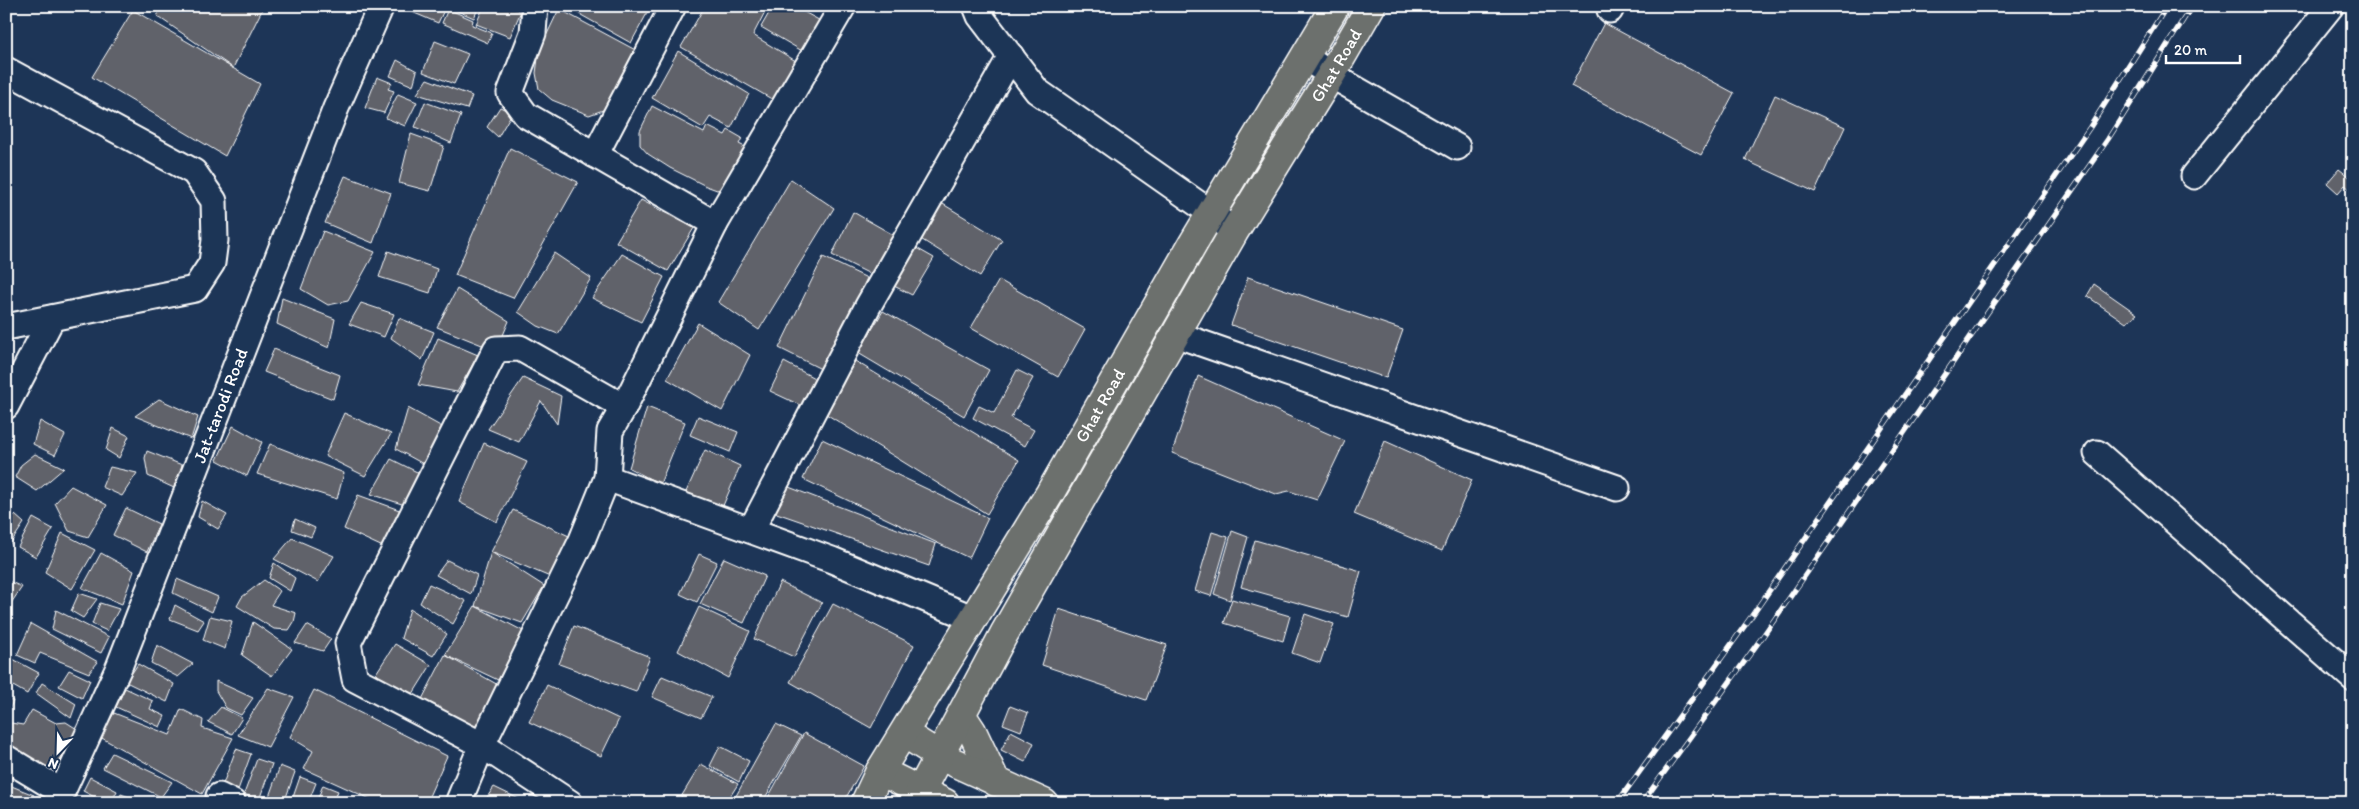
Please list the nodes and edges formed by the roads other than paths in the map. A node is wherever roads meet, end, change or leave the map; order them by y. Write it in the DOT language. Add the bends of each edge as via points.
graph roads {
  1 [pos="381,6"];
  2 [pos="535,6"];
  3 [pos="673,6"];
  4 [pos="843,6"];
  5 [pos="976,6"];
  6 [pos="1335,6"];
  7 [pos="1371,6"];
  8 [pos="2331,6"];
  9 [pos="1011,56"];
  10 [pos="1305,57"];
  11 [pos="6,70"];
  12 [pos="1331,75"];
  13 [pos="1457,148"];
  14 [pos="595,155"];
  15 [pos="2194,176"];
  16 [pos="1211,213"];
  17 [pos="714,224"];
  18 [pos="1234,232"];
  19 [pos="52,318"];
  20 [pos="6,327"];
  21 [pos="1175,334"];
  22 [pos="6,406"];
  23 [pos="624,407"];
  24 [pos="2097,452"];
  25 [pos="607,478"];
  26 [pos="1617,488"];
  27 [pos="751,530"];
  28 [pos="972,618"];
  29 [pos="2353,678"];
  30 [pos="962,716"];
  31 [pos="905,734"];
  32 [pos="482,745"];
  33 [pos="940,756"];
  34 [pos="6,758"];
  35 [pos="880,772"];
  36 [pos="996,782"];
  37 [pos="59,797"];
  38 [pos="917,797"];
  39 [pos="458,803"];
  40 [pos="570,803"];
  41 [pos="865,803"];
  42 [pos="945,803"];
  43 [pos="1044,803"];
  1 -- 37 [label="street, Jat-tarodi Road" via="336,108 118,667"];
  2 -- 14 [label="street" via="533,33 510,93 526,115"];
  3 -- 14 [label="street"];
  4 -- 17 [label="street"];
  5 -- 9 [label="street"];
  6 -- 10 [label="main road, Ghat Road"];
  7 -- 12 [label="main road, Ghat Road"];
  8 -- 15 [label="street"];
  9 -- 16 [label="street" via="1038,91"];
  9 -- 27 [label="street" via="868,306"];
  10 -- 12 [label="street"];
  10 -- 16 [label="main road, Ghat Road"];
  11 -- 19 [label="street" via="194,172 214,201 212,263 194,289"];
  12 -- 13 [label="street"];
  12 -- 18 [label="main road, Ghat Road"];
  14 -- 17 [label="street"];
  16 -- 18 [label="street"];
  16 -- 28 [label="main road, Ghat Road" via="1050,493"];
  17 -- 23 [label="street"];
  18 -- 21 [label="main road, Ghat Road"];
  19 -- 20 [label="street"];
  19 -- 22 [label="street"];
  21 -- 26 [label="street"];
  21 -- 30 [label="main road, Ghat Road" via="1004,634"];
  23 -- 25 [label="street" via="610,431"];
  23 -- 32 [label="street" via="520,348 496,349 348,643 354,679"];
  24 -- 29 [label="street"];
  25 -- 27 [label="street"];
  25 -- 32 [label="street" via="582,540"];
  27 -- 28 [label="street"];
  28 -- 31 [label="main road, Ghat Road"];
  30 -- 33 [label="main road, Ghat Road"];
  30 -- 36 [label="main road"];
  31 -- 33 [label="main road"];
  31 -- 35 [label="main road, Ghat Road"];
  32 -- 39 [label="street"];
  32 -- 40 [label="street"];
  33 -- 36 [label="main road"];
  33 -- 38 [label="main road, Ghat Road"];
  34 -- 37 [label="street"];
  35 -- 38 [label="main road"];
  35 -- 41 [label="main road, Ghat Road"];
  36 -- 43 [label="main road"];
  38 -- 42 [label="main road"];
}
